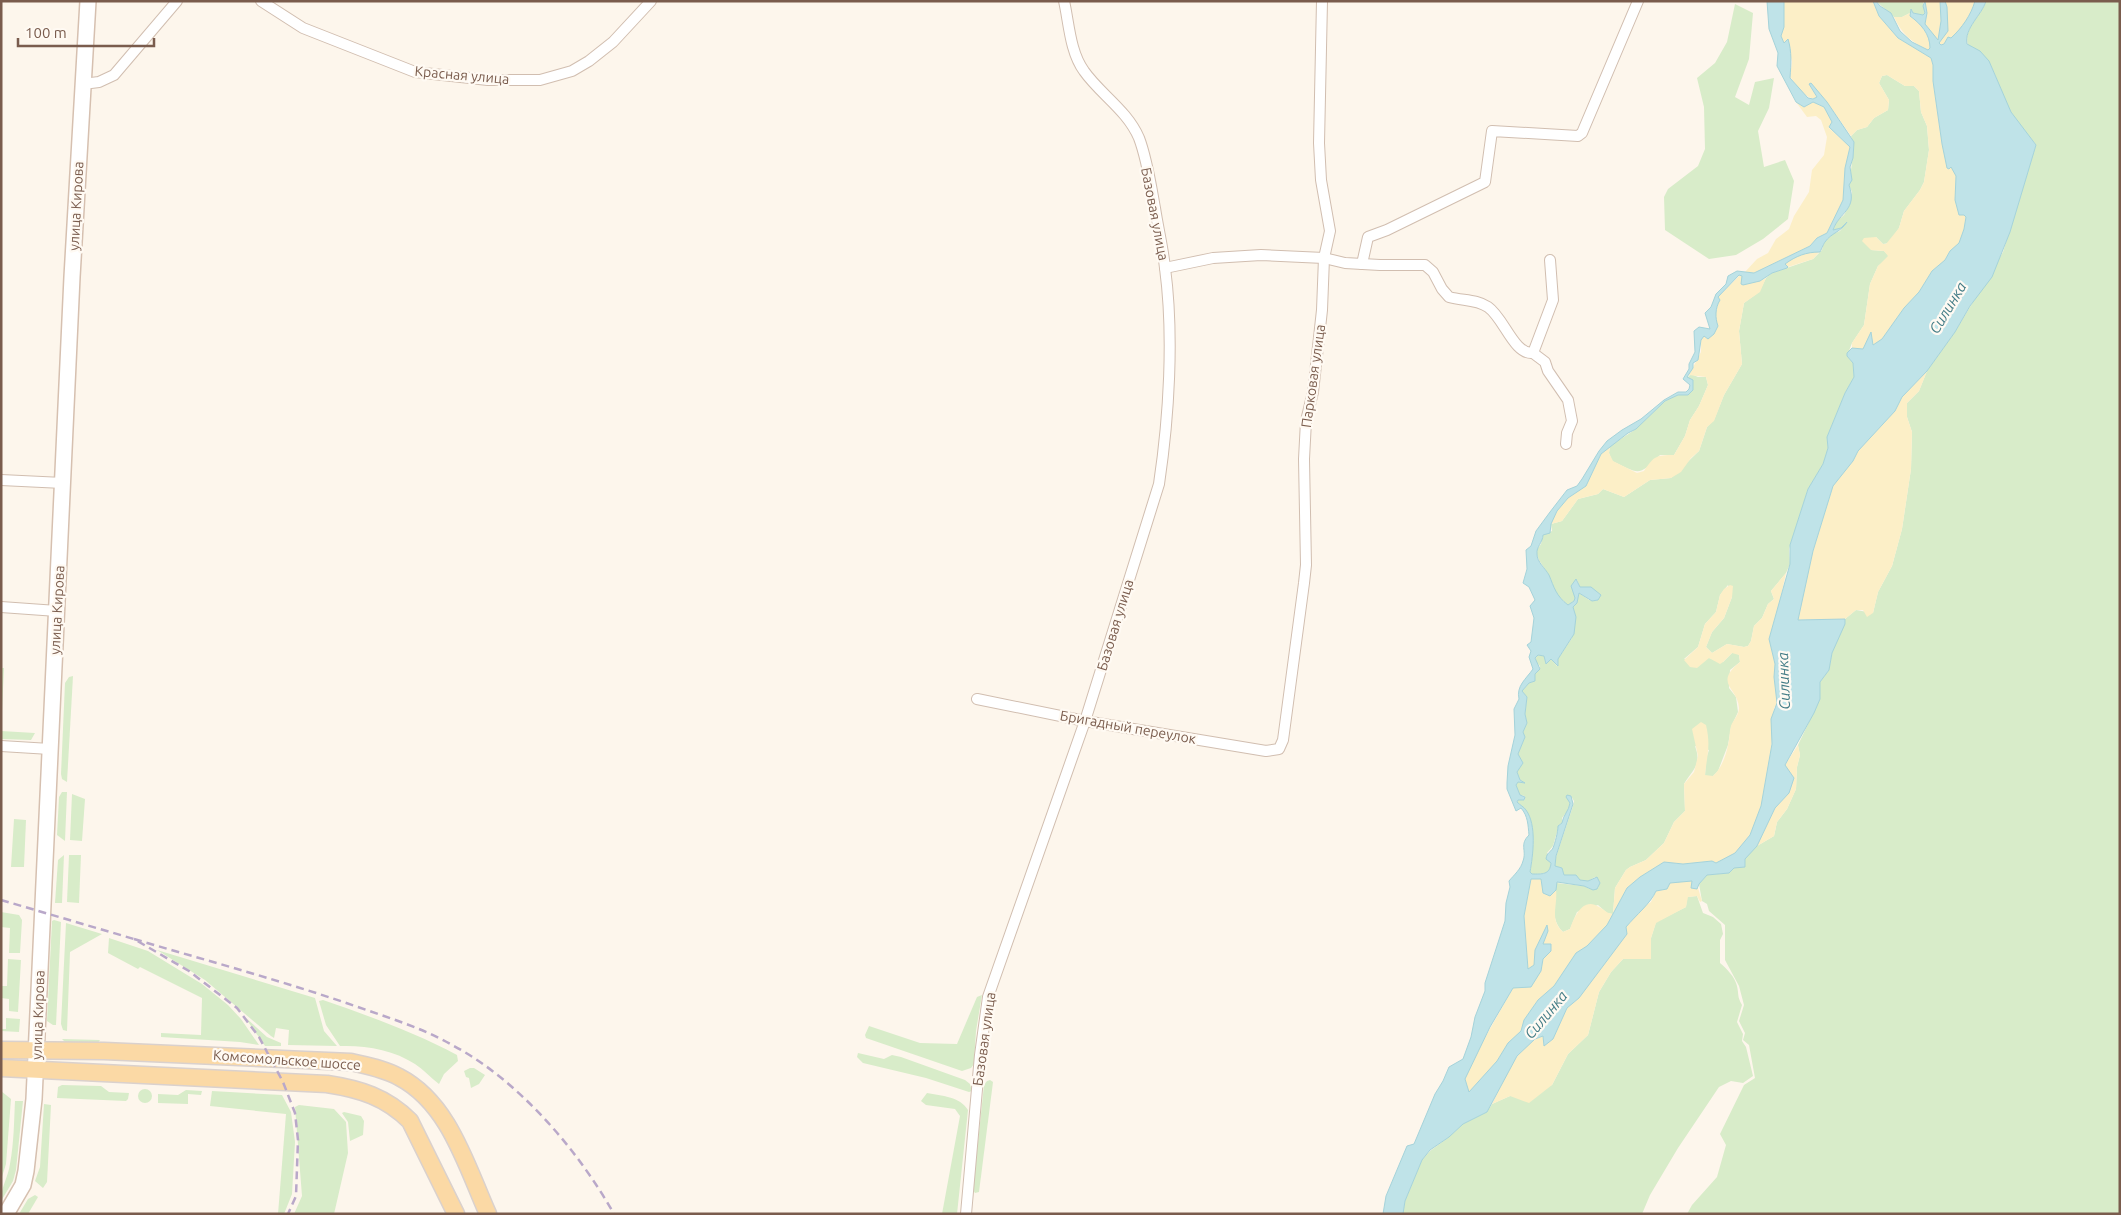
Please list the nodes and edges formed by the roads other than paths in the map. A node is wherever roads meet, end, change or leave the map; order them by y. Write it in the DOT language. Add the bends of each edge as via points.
graph roads {
  1 [pos="88,1"];
  2 [pos="177,1"];
  3 [pos="261,1"];
  4 [pos="651,1"];
  5 [pos="1064,1"];
  6 [pos="1322,1"];
  7 [pos="1638,1"];
  8 [pos="83,84"];
  9 [pos="1324,258"];
  10 [pos="1550,260"];
  11 [pos="1362,264"];
  12 [pos="1165,268"];
  13 [pos="1533,353"];
  14 [pos="1566,444"];
  15 [pos="1,480"];
  16 [pos="63,483"];
  17 [pos="1,607"];
  18 [pos="57,611"];
  19 [pos="978,698"];
  20 [pos="1085,720"];
  21 [pos="1,746"];
  22 [pos="50,749"];
  23 [pos="1279,749"];
  24 [pos="1,1050"];
  25 [pos="36,1050"];
  26 [pos="1,1068"];
  27 [pos="36,1069"];
  28 [pos="6,1214"];
  29 [pos="456,1214"];
  30 [pos="488,1214"];
  31 [pos="966,1214"];
  1 -- 8 [label="main road, улица Кирова"];
  2 -- 8 [label="street" via="114,75 99,82"];
  3 -- 4 [label="street, Красная улица" via="303,28 415,72 497,80 540,80 572,72 589,62 613,42"];
  5 -- 12 [label="street, Базовая улица" via="1083,70 1129,121 1139,138"];
  6 -- 9 [label="street, Парковая улица" via="1320,180 1330,231"];
  7 -- 11 [label="street" via="1582,133 1578,136 1492,131 1485,182 1368,237"];
  8 -- 16 [label="main road, улица Кирова"];
  9 -- 11 [label="street"];
  9 -- 12 [label="street" via="1240,255"];
  9 -- 23 [label="street, Парковая улица" via="1318,353 1306,421 1306,565 1284,740"];
  10 -- 13 [label="street" via="1553,300"];
  11 -- 13 [label="street" via="1425,265 1450,297 1474,301 1488,308 1518,347 1527,354"];
  12 -- 20 [label="street, Базовая улица" via="1169,352 1159,484"];
  13 -- 14 [label="street" via="1545,362 1568,400 1572,421"];
  15 -- 16 [label="street"];
  16 -- 18 [label="main road, улица Кирова"];
  17 -- 18 [label="street"];
  18 -- 22 [label="main road, улица Кирова"];
  19 -- 20 [label="street, Бригадный переулок"];
  20 -- 23 [label="street, Бригадный переулок" via="1266,751"];
  20 -- 31 [label="street, Базовая улица" via="988,997"];
  21 -- 22 [label="street"];
  22 -- 25 [label="main road, улица Кирова"];
  24 -- 25 [label="main road, Комсомольское шоссе"];
  25 -- 27 [label="main road, улица Кирова"];
  25 -- 30 [label="main road, Комсомольское шоссе" via="351,1062 384,1070 426,1095 446,1121"];
  26 -- 27 [label="main road, Комсомольское шоссе"];
  27 -- 28 [label="main road, улица Кирова" via="26,1172 23,1185"];
  27 -- 29 [label="main road, Комсомольское шоссе" via="327,1084 364,1091 383,1099 410,1121"];
}
